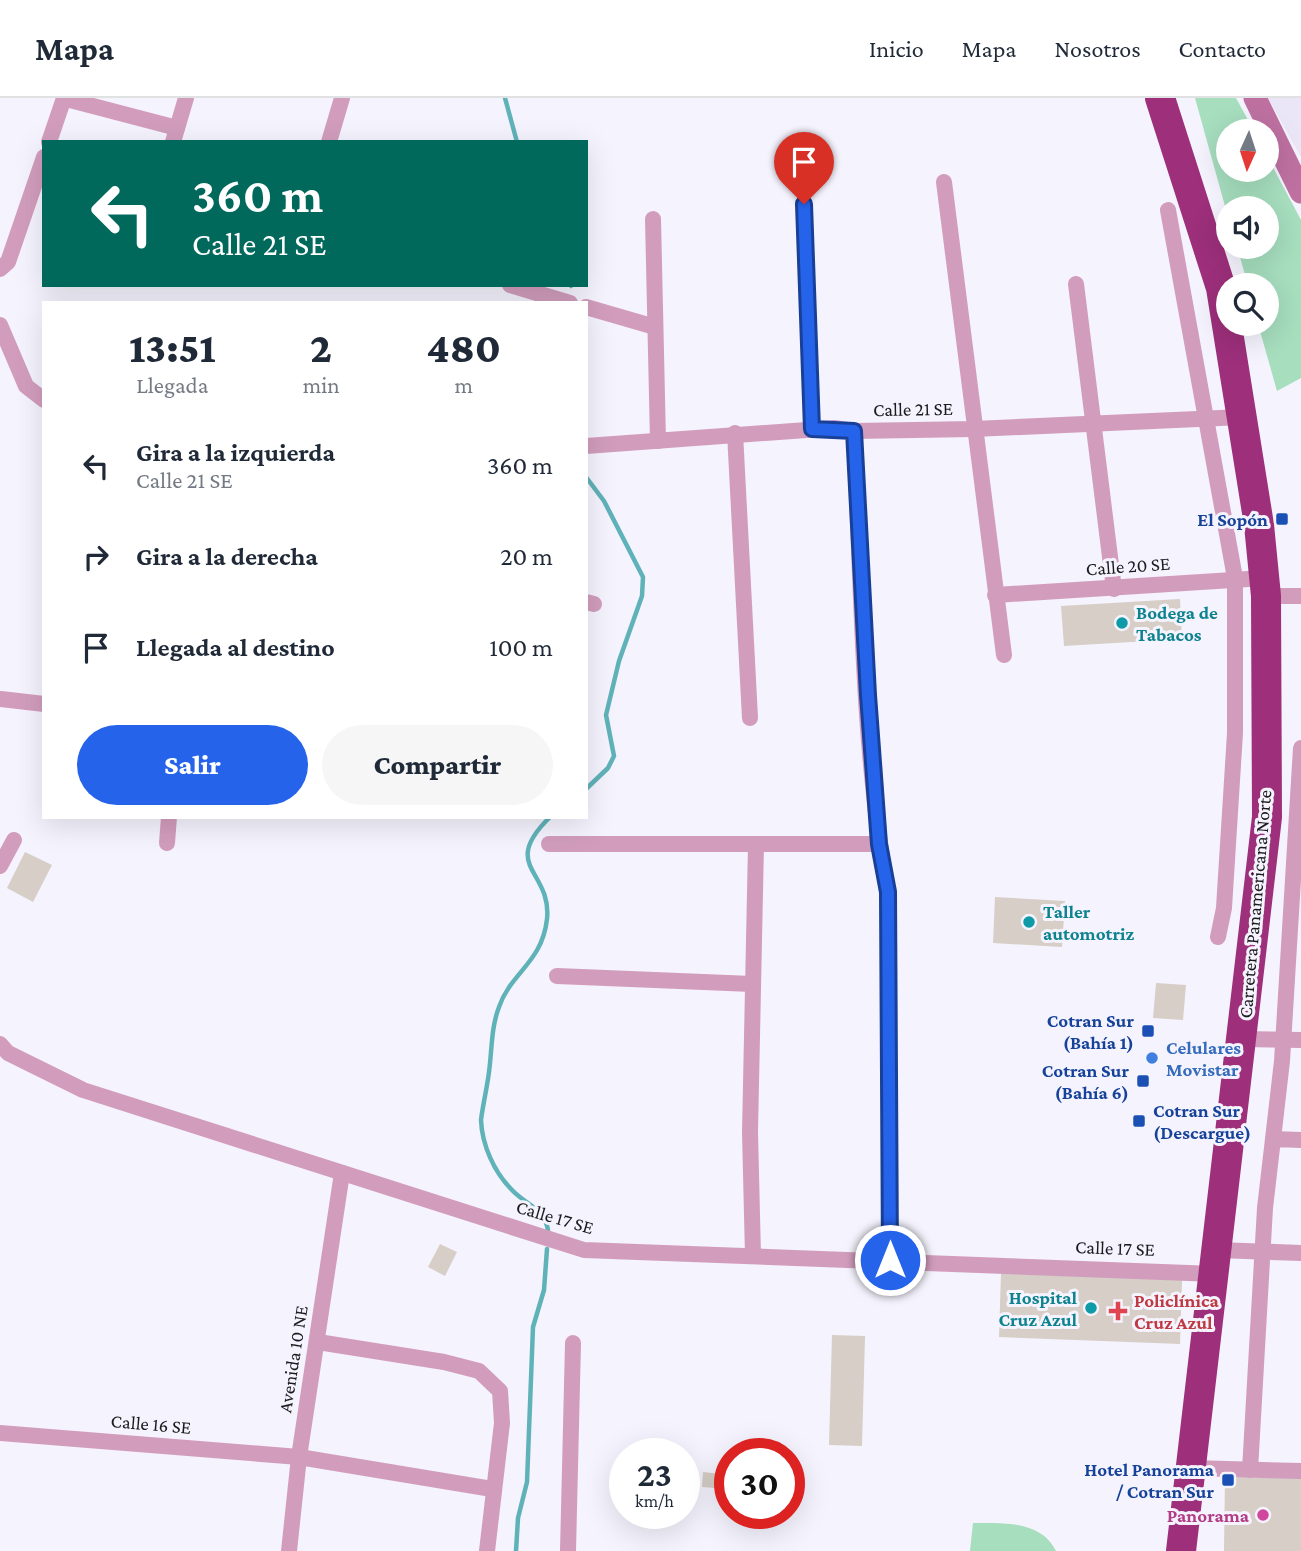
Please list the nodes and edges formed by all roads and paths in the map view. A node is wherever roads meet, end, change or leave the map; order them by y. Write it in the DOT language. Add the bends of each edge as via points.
graph roads {
  1 [pos="186,98"];
  2 [pos="342,98"];
  3 [pos="1160,98"];
  4 [pos="1255,98"];
  5 [pos="175,135"];
  6 [pos="50,140"];
  7 [pos="330,140"];
  8 [pos="42,163"];
  9 [pos="944,183"];
  10 [pos="1301,191"];
  11 [pos="804,204"];
  12 [pos="1168,210"];
  13 [pos="653,219"];
  14 [pos="0,269"];
  15 [pos="1076,284"];
  16 [pos="517,287"];
  17 [pos="563,301"];
  18 [pos="588,308"];
  19 [pos="0,326"];
  20 [pos="655,327"];
  21 [pos="42,398"];
  22 [pos="1242,417"];
  23 [pos="1208,418"];
  24 [pos="1091,421"];
  25 [pos="812,429"];
  26 [pos="974,429"];
  27 [pos="854,431"];
  28 [pos="735,433"];
  29 [pos="657,441"];
  30 [pos="588,446"];
  31 [pos="1255,584"];
  32 [pos="1114,589"];
  33 [pos="995,595"];
  34 [pos="1301,596"];
  35 [pos="1004,655"];
  36 [pos="1,699"];
  37 [pos="42,704"];
  38 [pos="750,718"];
  39 [pos="1301,748"];
  40 [pos="1299,816"];
  41 [pos="1266,817"];
  42 [pos="170,819"];
  43 [pos="14,840"];
  44 [pos="167,844"];
  45 [pos="549,844"];
  46 [pos="879,844"];
  47 [pos="756,845"];
  48 [pos="0,866"];
  49 [pos="1256,905"];
  50 [pos="1224,908"];
  51 [pos="1218,937"];
  52 [pos="557,976"];
  53 [pos="752,984"];
  54 [pos="1242,1039"];
  55 [pos="1301,1040"];
  56 [pos="1282,1041"];
  57 [pos="0,1044"];
  58 [pos="1273,1139"];
  59 [pos="1301,1140"];
  60 [pos="342,1173"];
  61 [pos="1263,1251"];
  62 [pos="1301,1253"];
  63 [pos="753,1256"];
  64 [pos="890,1260"];
  65 [pos="1217,1262"];
  66 [pos="318,1342"];
  67 [pos="573,1343"];
  68 [pos="0,1433"];
  69 [pos="299,1457"];
  70 [pos="1191,1468"];
  71 [pos="1250,1470"];
  72 [pos="1301,1471"];
  73 [pos="492,1489"];
  74 [pos="289,1551"];
  75 [pos="487,1551"];
  76 [pos="568,1551"];
  77 [pos="1181,1551"];
  1 -- 5 [label="street"];
  2 -- 7 [label="street"];
  3 -- 22 [label="highway, Carretera Panamericana Norte" via="1221,288"];
  4 -- 10 [label="street"];
  5 -- 6 [label="street" via="70,100 63,101"];
  8 -- 14 [label="street" via="8,262"];
  9 -- 26 [label="street"];
  11 -- 25 [label="street"];
  12 -- 23 [label="street"];
  13 -- 20 [label="street"];
  15 -- 24 [label="street"];
  16 -- 17 [label="street"];
  18 -- 20 [label="street"];
  19 -- 21 [label="street" via="26,386"];
  20 -- 29 [label="street"];
  22 -- 23 [label="street, Calle 21 SE"];
  22 -- 31 [label="highway, Carretera Panamericana Norte" via="1259,525"];
  23 -- 24 [label="street, Calle 21 SE"];
  23 -- 31 [label="street"];
  24 -- 26 [label="street, Calle 21 SE"];
  24 -- 32 [label="street"];
  25 -- 27 [label="street, Calle 21 SE"];
  25 -- 28 [label="street, Calle 21 SE"];
  26 -- 27 [label="street, Calle 21 SE"];
  26 -- 33 [label="street"];
  27 -- 46 [label="street"];
  28 -- 29 [label="street, Calle 21 SE"];
  28 -- 38 [label="street"];
  29 -- 30 [label="street, Calle 21 SE"];
  31 -- 32 [label="street, Calle 20 SE"];
  31 -- 34 [label="street, Calle 20 SE"];
  31 -- 41 [label="highway, Carretera Panamericana Norte"];
  31 -- 50 [label="street" via="1235,733"];
  32 -- 33 [label="street, Calle 20 SE"];
  33 -- 35 [label="street"];
  36 -- 37 [label="street"];
  39 -- 40 [label="street"];
  40 -- 41 [label="street"];
  40 -- 56 [label="street"];
  41 -- 49 [label="highway, Carretera Panamericana Norte"];
  42 -- 44 [label="street"];
  43 -- 48 [label="street"];
  45 -- 47 [label="street"];
  46 -- 47 [label="street"];
  46 -- 64 [label="street" via="888,892"];
  47 -- 53 [label="street"];
  49 -- 50 [label="street"];
  49 -- 54 [label="highway, Carretera Panamericana Norte"];
  50 -- 51 [label="street"];
  52 -- 53 [label="street"];
  53 -- 63 [label="street"];
  54 -- 56 [label="street"];
  54 -- 65 [label="highway, Carretera Panamericana Norte"];
  55 -- 56 [label="street"];
  56 -- 58 [label="street"];
  57 -- 60 [label="street, Calle 17 SE" via="8,1053 83,1090"];
  58 -- 59 [label="street"];
  58 -- 61 [label="street"];
  60 -- 63 [label="street, Calle 17 SE" via="584,1250"];
  60 -- 66 [label="street, Avenida 10 NE"];
  61 -- 62 [label="street, Calle 17 SE"];
  61 -- 65 [label="street, Calle 17 SE"];
  61 -- 71 [label="street"];
  63 -- 64 [label="street, Calle 17 SE"];
  64 -- 65 [label="street, Calle 17 SE"];
  65 -- 70 [label="highway, Carretera Panamericana Norte"];
  66 -- 69 [label="street, Avenida 10 NE"];
  66 -- 73 [label="street" via="479,1371 500,1391 502,1423"];
  67 -- 76 [label="street"];
  68 -- 69 [label="street, Calle 16 SE"];
  69 -- 73 [label="street, Calle 16 SE"];
  69 -- 74 [label="street, Avenida 10 NE"];
  70 -- 71 [label="street"];
  70 -- 77 [label="highway, Carretera Panamericana Norte"];
  71 -- 72 [label="street"];
  73 -- 75 [label="street"];
}
